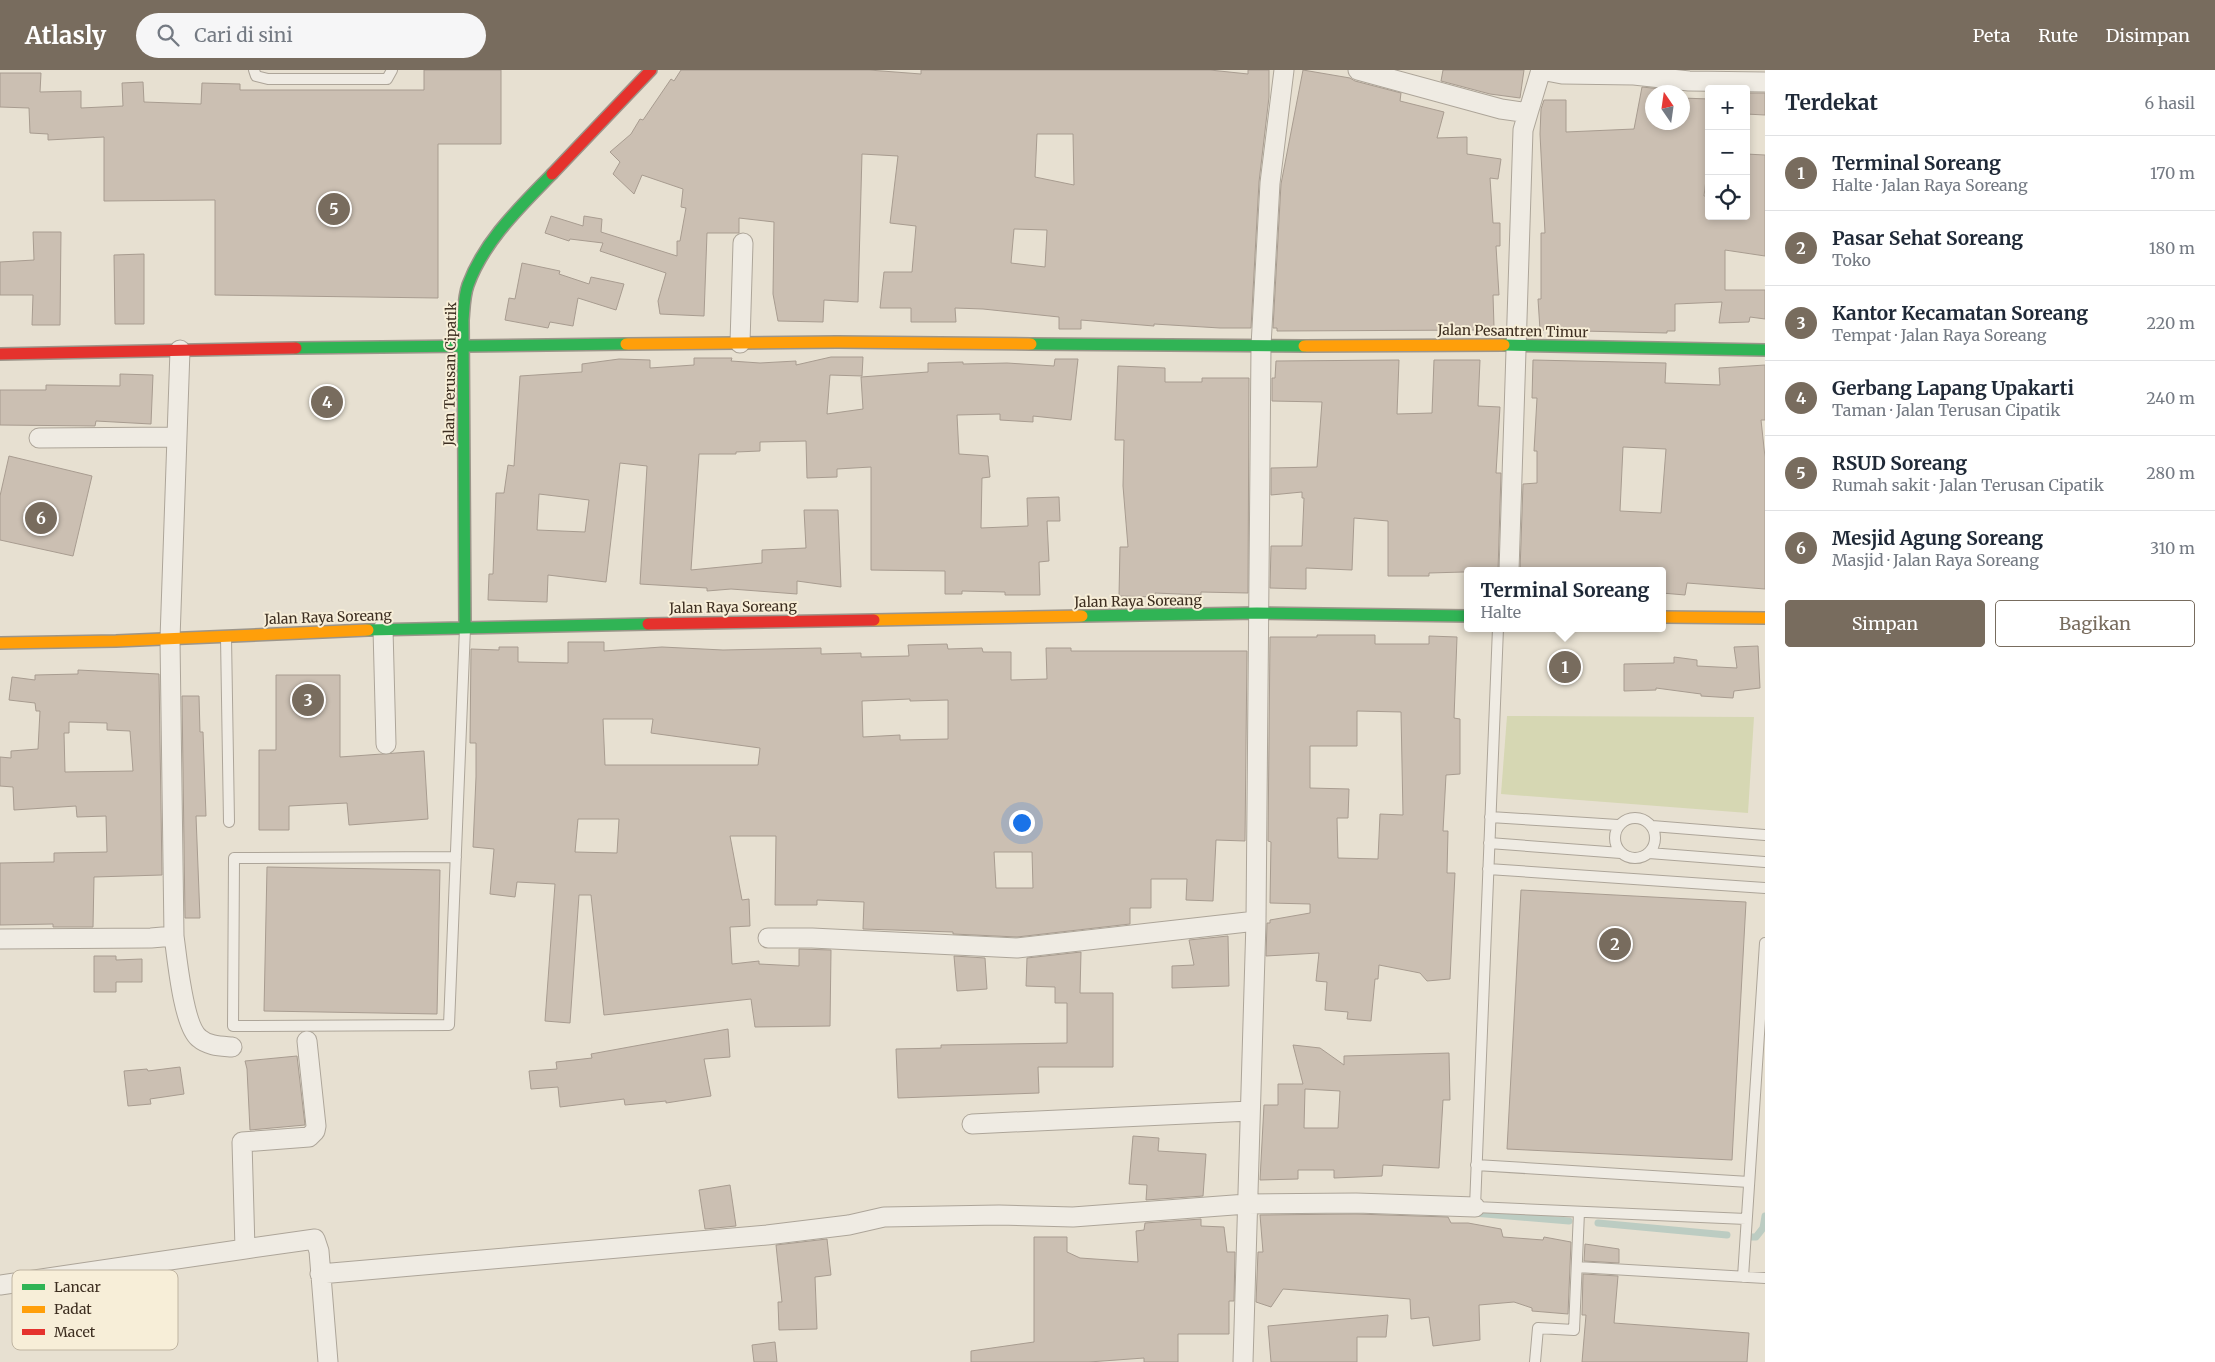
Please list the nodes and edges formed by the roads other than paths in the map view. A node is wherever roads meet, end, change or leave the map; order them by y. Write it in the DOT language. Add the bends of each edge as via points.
graph roads {
  1 [pos="254,70"];
  2 [pos="392,70"];
  3 [pos="651,70"];
  4 [pos="1284,70"];
  5 [pos="1358,70"];
  6 [pos="1541,70"];
  7 [pos="1765,82"];
  8 [pos="1528,113"];
  9 [pos="743,243"];
  10 [pos="740,343"];
  11 [pos="463,345"];
  12 [pos="1517,345"];
  13 [pos="1261,346"];
  14 [pos="180,350"];
  15 [pos="1765,350"];
  16 [pos="0,354"];
  17 [pos="176,437"];
  18 [pos="39,438"];
  19 [pos="1509,567"];
  20 [pos="1257,614"];
  21 [pos="1464,616"];
  22 [pos="1666,617"];
  23 [pos="1765,618"];
  24 [pos="464,627"];
  25 [pos="383,629"];
  26 [pos="1498,632"];
  27 [pos="226,636"];
  28 [pos="170,639"];
  29 [pos="0,643"];
  30 [pos="386,744"];
  31 [pos="1490,817"];
  32 [pos="229,822"];
  33 [pos="1618,826"];
  34 [pos="1652,826"];
  35 [pos="1765,835"];
  36 [pos="1489,844"];
  37 [pos="1621,853"];
  38 [pos="1649,853"];
  39 [pos="456,856"];
  40 [pos="1765,862"];
  41 [pos="1488,869"];
  42 [pos="1765,888"];
  43 [pos="1256,920"];
  44 [pos="174,936"];
  45 [pos="768,938"];
  46 [pos="0,939"];
  47 [pos="1765,944"];
  48 [pos="307,1041"];
  49 [pos="232,1047"];
  50 [pos="1250,1111"];
  51 [pos="972,1124"];
  52 [pos="1476,1165"];
  53 [pos="1749,1182"];
  54 [pos="1247,1204"];
  55 [pos="1475,1207"];
  56 [pos="1579,1212"];
  57 [pos="1746,1219"];
  58 [pos="245,1249"];
  59 [pos="1577,1267"];
  60 [pos="102,1270"];
  61 [pos="320,1274"];
  62 [pos="1743,1277"];
  63 [pos="1765,1278"];
  64 [pos="328,1362"];
  65 [pos="1243,1362"];
  66 [pos="1535,1362"];
  1 -- 2 [label="lane" via="256,76 268,79 351,80 387,79"];
  3 -- 11 [label="main road, Jalan Terusan Cipatik" via="498,233 477,265 468,287"];
  4 -- 13 [label="street" via="1270,183"];
  5 -- 8 [label="street" via="1501,109"];
  6 -- 7 [label="street" via="1562,74"];
  6 -- 8 [label="street"];
  8 -- 12 [label="street" via="1523,130"];
  9 -- 10 [label="street"];
  10 -- 11 [label="main road, Jalan Pesantren Timur"];
  10 -- 13 [label="main road, Jalan Pesantren Timur"];
  11 -- 14 [label="main road, Jalan Pesantren Timur"];
  11 -- 24 [label="main road, Jalan Terusan Cipatik"];
  12 -- 13 [label="main road, Jalan Pesantren Timur"];
  12 -- 15 [label="main road, Jalan Pesantren Timur"];
  12 -- 19 [label="street"];
  13 -- 20 [label="street"];
  14 -- 16 [label="main road, Jalan Pesantren Timur"];
  14 -- 17 [label="street"];
  17 -- 18 [label="street"];
  17 -- 28 [label="street"];
  20 -- 21 [label="main road, Jalan Raya Soreang"];
  20 -- 24 [label="main road, Jalan Raya Soreang"];
  20 -- 43 [label="street"];
  22 -- 23 [label="main road"];
  24 -- 25 [label="main road, Jalan Raya Soreang"];
  24 -- 39 [label="lane"];
  25 -- 27 [label="main road, Jalan Raya Soreang"];
  25 -- 30 [label="street"];
  26 -- 31 [label="lane"];
  27 -- 28 [label="main road, Jalan Raya Soreang"];
  27 -- 32 [label="lane"];
  28 -- 29 [label="main road, Jalan Raya Soreang"];
  28 -- 44 [label="street"];
  31 -- 33 [label="lane"];
  31 -- 36 [label="lane"];
  33 -- 34 [label="lane" via="1635,817 1645,819"];
  33 -- 37 [label="lane" via="1614,835"];
  34 -- 35 [label="lane"];
  34 -- 38 [label="lane" via="1656,835"];
  36 -- 37 [label="lane"];
  36 -- 41 [label="lane"];
  37 -- 38 [label="lane" via="1630,858 1640,858"];
  38 -- 40 [label="lane"];
  39 -- 39 [label="lane" via="449,1025 233,1026 234,858"];
  41 -- 42 [label="lane"];
  41 -- 52 [label="lane"];
  43 -- 45 [label="street" via="1017,948"];
  43 -- 50 [label="street"];
  44 -- 46 [label="street"];
  44 -- 49 [label="street" via="180,984 192,1029 198,1038 215,1046"];
  47 -- 53 [label="lane"];
  48 -- 58 [label="street" via="315,1131 309,1137 242,1142"];
  50 -- 51 [label="street"];
  50 -- 54 [label="street"];
  52 -- 53 [label="lane"];
  52 -- 55 [label="lane"];
  53 -- 57 [label="lane"];
  54 -- 55 [label="street"];
  54 -- 61 [label="street" via="1073,1217 884,1217 849,1225 767,1235"];
  54 -- 65 [label="street"];
  55 -- 56 [label="lane"];
  56 -- 57 [label="lane"];
  56 -- 59 [label="lane"];
  57 -- 62 [label="lane"];
  58 -- 60 [label="street"];
  58 -- 61 [label="street" via="315,1239"];
  59 -- 62 [label="lane"];
  59 -- 66 [label="lane" via="1574,1330 1538,1328"];
  61 -- 64 [label="street"];
  62 -- 63 [label="lane"];
}
